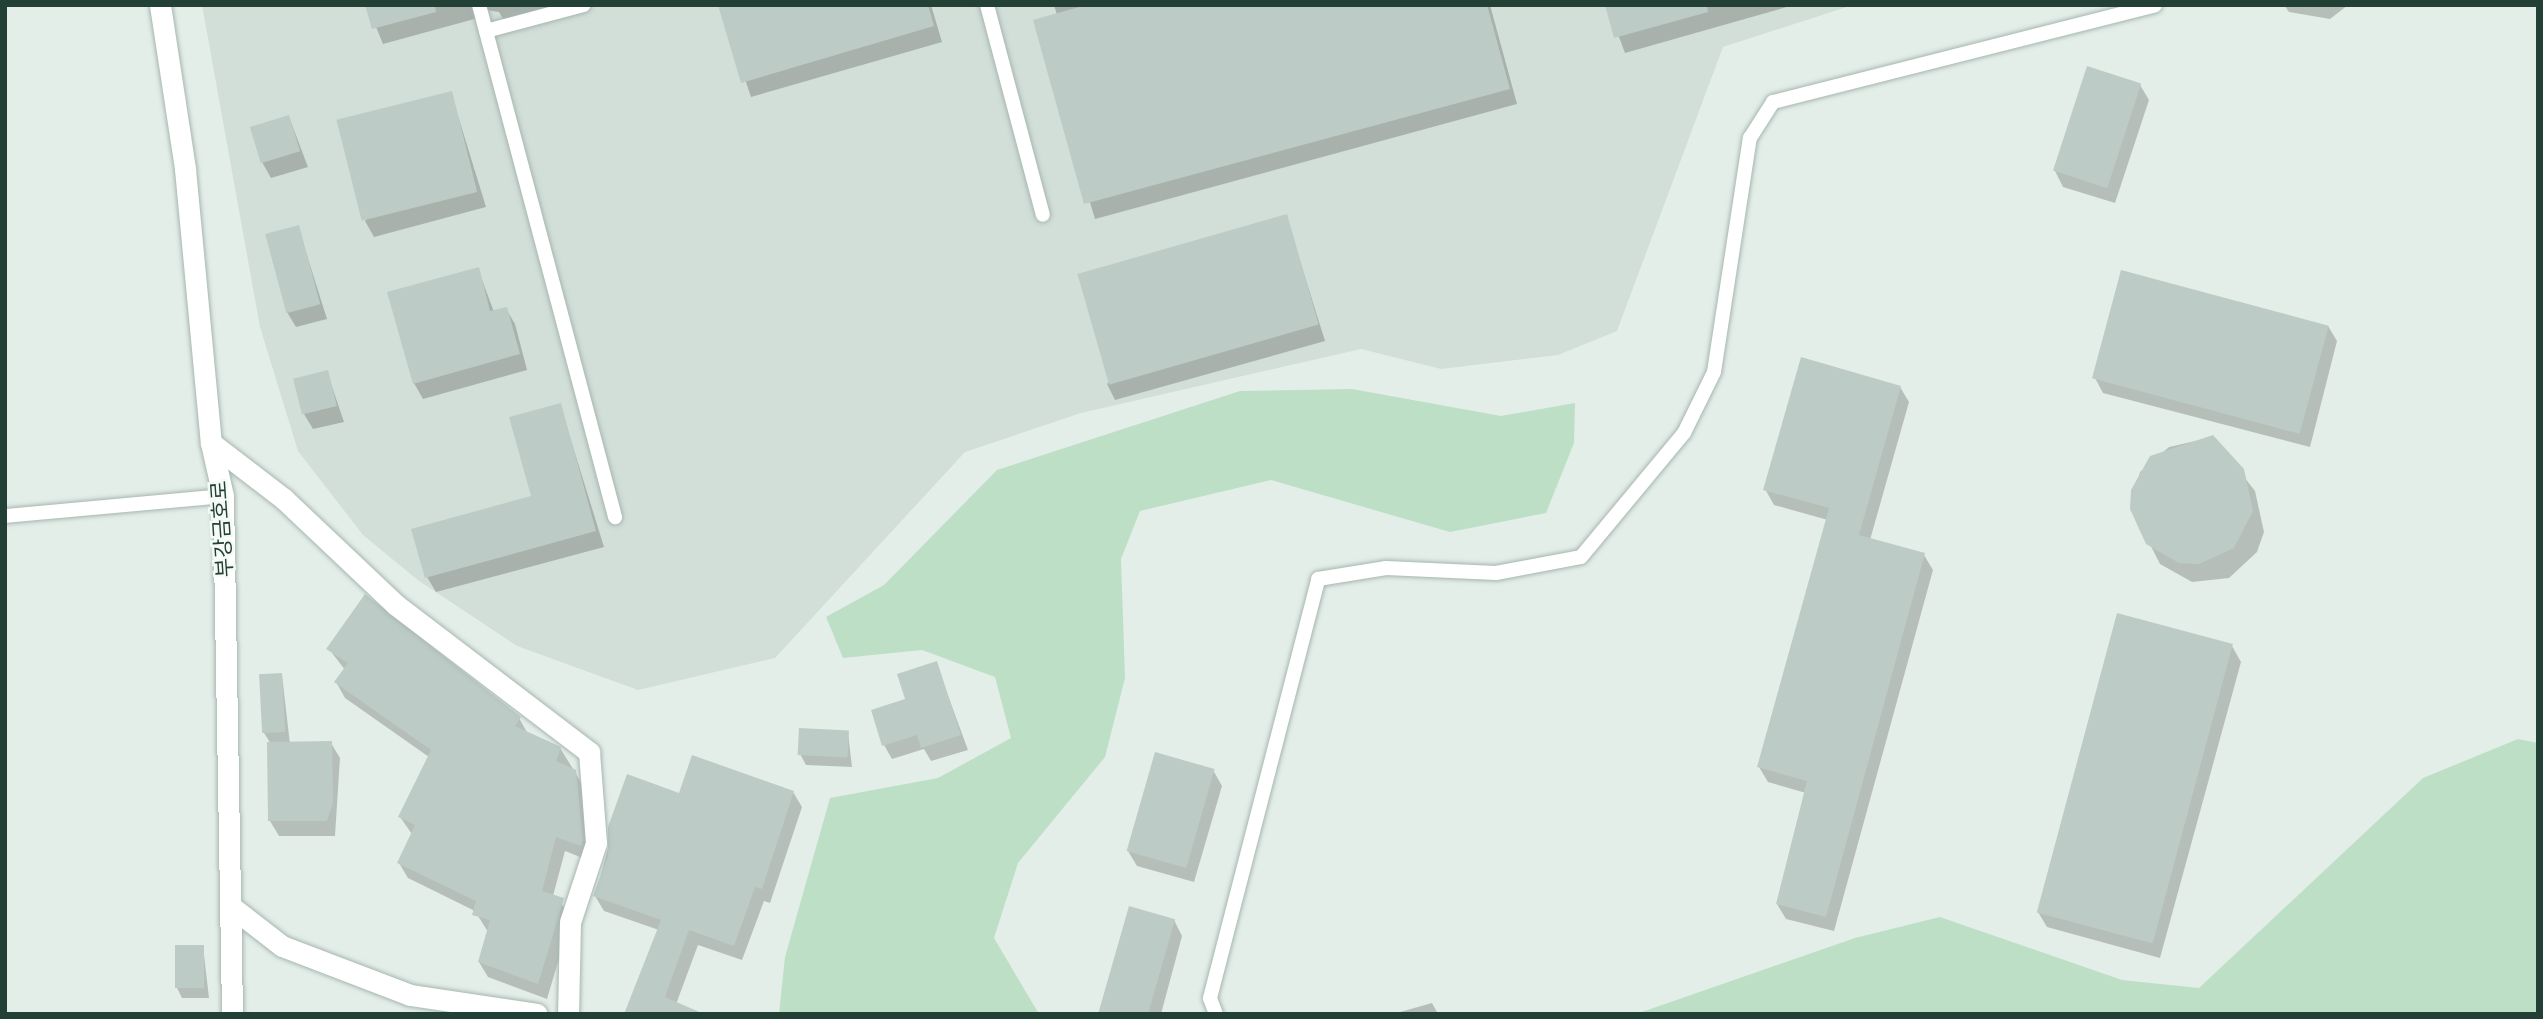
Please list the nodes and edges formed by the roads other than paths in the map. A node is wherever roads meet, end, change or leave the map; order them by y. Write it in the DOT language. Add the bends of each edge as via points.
graph roads {
  1 [pos="160,5"];
  2 [pos="479,5"];
  3 [pos="584,5"];
  4 [pos="987,5"];
  5 [pos="2155,5"];
  6 [pos="486,31"];
  7 [pos="1042,215"];
  8 [pos="211,443"];
  9 [pos="223,496"];
  10 [pos="5,516"];
  11 [pos="615,517"];
  12 [pos="233,908"];
  13 [pos="232,1014"];
  14 [pos="537,1014"];
  15 [pos="568,1014"];
  16 [pos="1216,1014"];
  1 -- 8 [label="street, 부강금호로" via="186,169"];
  2 -- 6 [label="lane"];
  3 -- 6 [label="lane"];
  4 -- 7 [label="lane"];
  5 -- 16 [label="lane" via="1773,102 1750,138 1714,372 1684,433 1581,557 1496,573 1386,568 1318,579 1210,998"];
  6 -- 11 [label="lane"];
  8 -- 9 [label="street, 부강금호로"];
  8 -- 15 [label="street" via="284,499 396,605 589,752 596,843 570,922"];
  9 -- 10 [label="lane"];
  9 -- 12 [label="street, 부강금호로"];
  12 -- 13 [label="street, 부강금호로"];
  12 -- 14 [label="street" via="282,946 410,995"];
}
